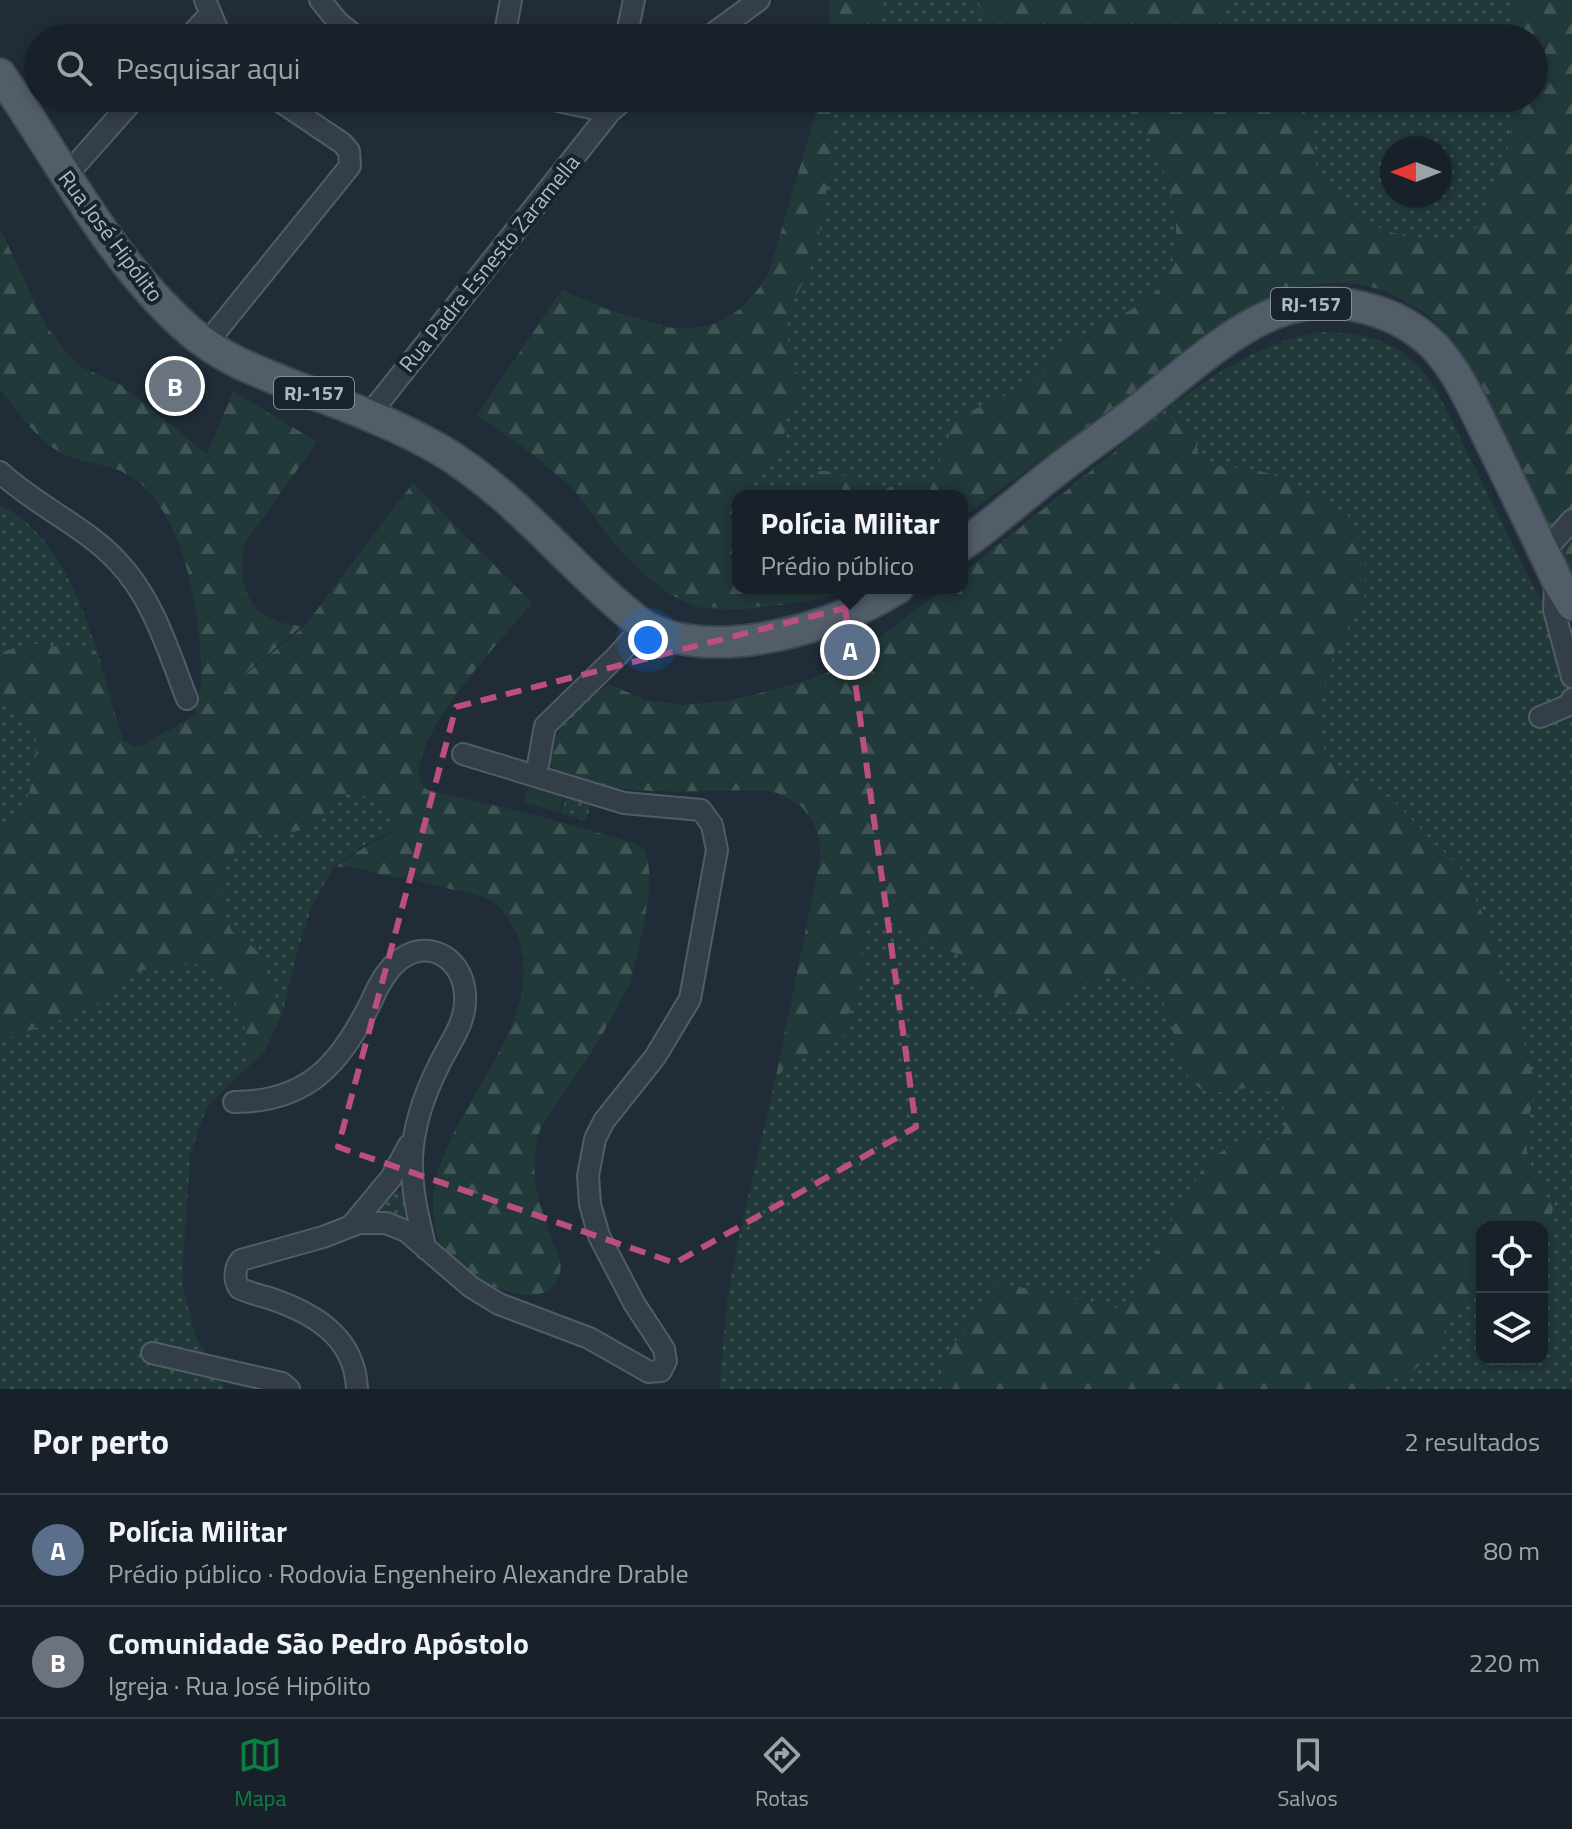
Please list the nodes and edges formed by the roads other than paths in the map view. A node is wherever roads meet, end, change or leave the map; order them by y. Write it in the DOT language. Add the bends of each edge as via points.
graph roads {
  1 [pos="320,0"];
  2 [pos="511,0"];
  3 [pos="634,0"];
  4 [pos="759,0"];
  5 [pos="340,24"];
  6 [pos="507,24"];
  7 [pos="629,24"];
  8 [pos="726,24"];
  9 [pos="3,83"];
  10 [pos="123,112"];
  11 [pos="296,112"];
  12 [pos="611,112"];
  13 [pos="66,176"];
  14 [pos="206,344"];
  15 [pos="369,415"];
  16 [pos="0,472"];
  17 [pos="1572,520"];
  18 [pos="968,540"];
  19 [pos="1550,564"];
  20 [pos="888,594"];
  21 [pos="1572,605"];
  22 [pos="644,626"];
  23 [pos="1572,677"];
  24 [pos="187,699"];
  25 [pos="1571,704"];
  26 [pos="1540,717"];
  27 [pos="463,754"];
  28 [pos="537,771"];
  29 [pos="234,1102"];
  30 [pos="412,1138"];
  31 [pos="348,1227"];
  32 [pos="426,1249"];
  33 [pos="152,1353"];
  34 [pos="289,1389"];
  35 [pos="357,1389"];
  1 -- 5 [label="street"];
  2 -- 6 [label="street"];
  3 -- 7 [label="street"];
  4 -- 8 [label="street"];
  9 -- 13 [label="main road, Rua José Hipólito / RJ-157"];
  10 -- 13 [label="street"];
  11 -- 14 [label="street" via="342,143 351,162"];
  12 -- 15 [label="street, Rua Padre Esnesto Zaramella"];
  13 -- 14 [label="main road, Rua José Hipólito / RJ-157" via="129,266"];
  14 -- 15 [label="main road, Rua José Hipólito / RJ-157" via="267,376"];
  15 -- 22 [label="main road, Rua José Hipólito / RJ-157" via="444,452 493,487"];
  16 -- 24 [label="street" via="128,573 166,644"];
  17 -- 19 [label="street"];
  18 -- 19 [label="main road, RJ-157" via="1240,332 1282,310 1331,304 1388,316 1436,348 1470,401"];
  19 -- 21 [label="main road, RJ-157"];
  19 -- 23 [label="street" via="1554,610"];
  20 -- 22 [label="main road, Rua José Hipólito / RJ-157" via="800,631 757,638 693,641"];
  22 -- 28 [label="street" via="545,726"];
  25 -- 26 [label="street"];
  27 -- 28 [label="street"];
  28 -- 32 [label="street" via="624,803 701,810 717,839 690,999 655,1057 604,1121 588,1176 599,1236 664,1349 665,1367 649,1372 589,1338 509,1309 471,1287"];
  29 -- 30 [label="street" via="290,1094 316,1079 348,1043 391,968 418,951 433,951 457,967 465,1007"];
  30 -- 31 [label="street" via="391,1178"];
  30 -- 32 [label="street" via="411,1176"];
  31 -- 32 [label="street" via="391,1224"];
  31 -- 35 [label="street" via="246,1257 235,1278 242,1290 292,1307 335,1333 348,1350"];
  33 -- 34 [label="street" via="282,1383"];
}
